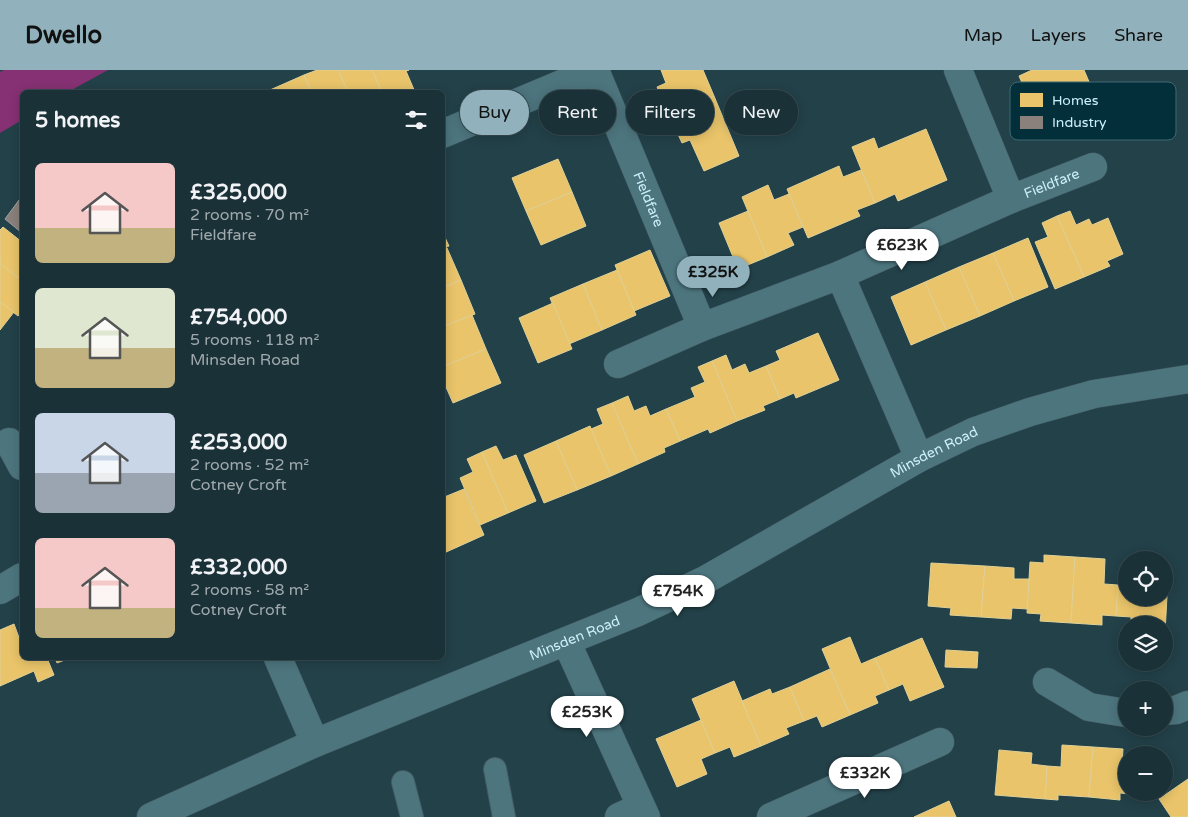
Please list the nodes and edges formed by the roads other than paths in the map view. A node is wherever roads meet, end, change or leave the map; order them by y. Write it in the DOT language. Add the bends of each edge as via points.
graph roads {
  1 [pos="595,70"];
  2 [pos="958,70"];
  3 [pos="445,133"];
  4 [pos="1093,167"];
  5 [pos="1011,200"];
  6 [pos="840,275"];
  7 [pos="702,327"];
  8 [pos="618,364"];
  9 [pos="1188,379"];
  10 [pos="11,441"];
  11 [pos="919,458"];
  12 [pos="20,461"];
  13 [pos="20,578"];
  14 [pos="0,590"];
  15 [pos="567,642"];
  16 [pos="279,660"];
  17 [pos="1047,682"];
  18 [pos="1188,705"];
  19 [pos="1173,710"];
  20 [pos="1118,712"];
  21 [pos="940,742"];
  22 [pos="315,743"];
  23 [pos="495,769"];
  24 [pos="403,782"];
  25 [pos="635,814"];
  26 [pos="151,817"];
  27 [pos="412,817"];
  28 [pos="504,817"];
  29 [pos="772,817"];
  1 -- 3 [label="street, Fieldfare"];
  1 -- 7 [label="street, Fieldfare"];
  2 -- 5 [label="street, Fieldfare"];
  4 -- 5 [label="street, Fieldfare"];
  5 -- 6 [label="street, Fieldfare"];
  6 -- 7 [label="street, Fieldfare"];
  6 -- 11 [label="street"];
  7 -- 8 [label="street, Fieldfare"];
  9 -- 11 [label="street, Minsden Road" via="1094,394 1030,412 973,432"];
  10 -- 12 [label="street"];
  11 -- 15 [label="street, Minsden Road" via="705,580"];
  13 -- 14 [label="street"];
  15 -- 22 [label="street, Minsden Road"];
  15 -- 25 [label="street"];
  16 -- 22 [label="street"];
  17 -- 20 [label="street" via="1089,707"];
  18 -- 19 [label="street"];
  21 -- 29 [label="street"];
  22 -- 26 [label="street, Minsden Road"];
  23 -- 28 [label="lane"];
  24 -- 27 [label="lane"];
}
